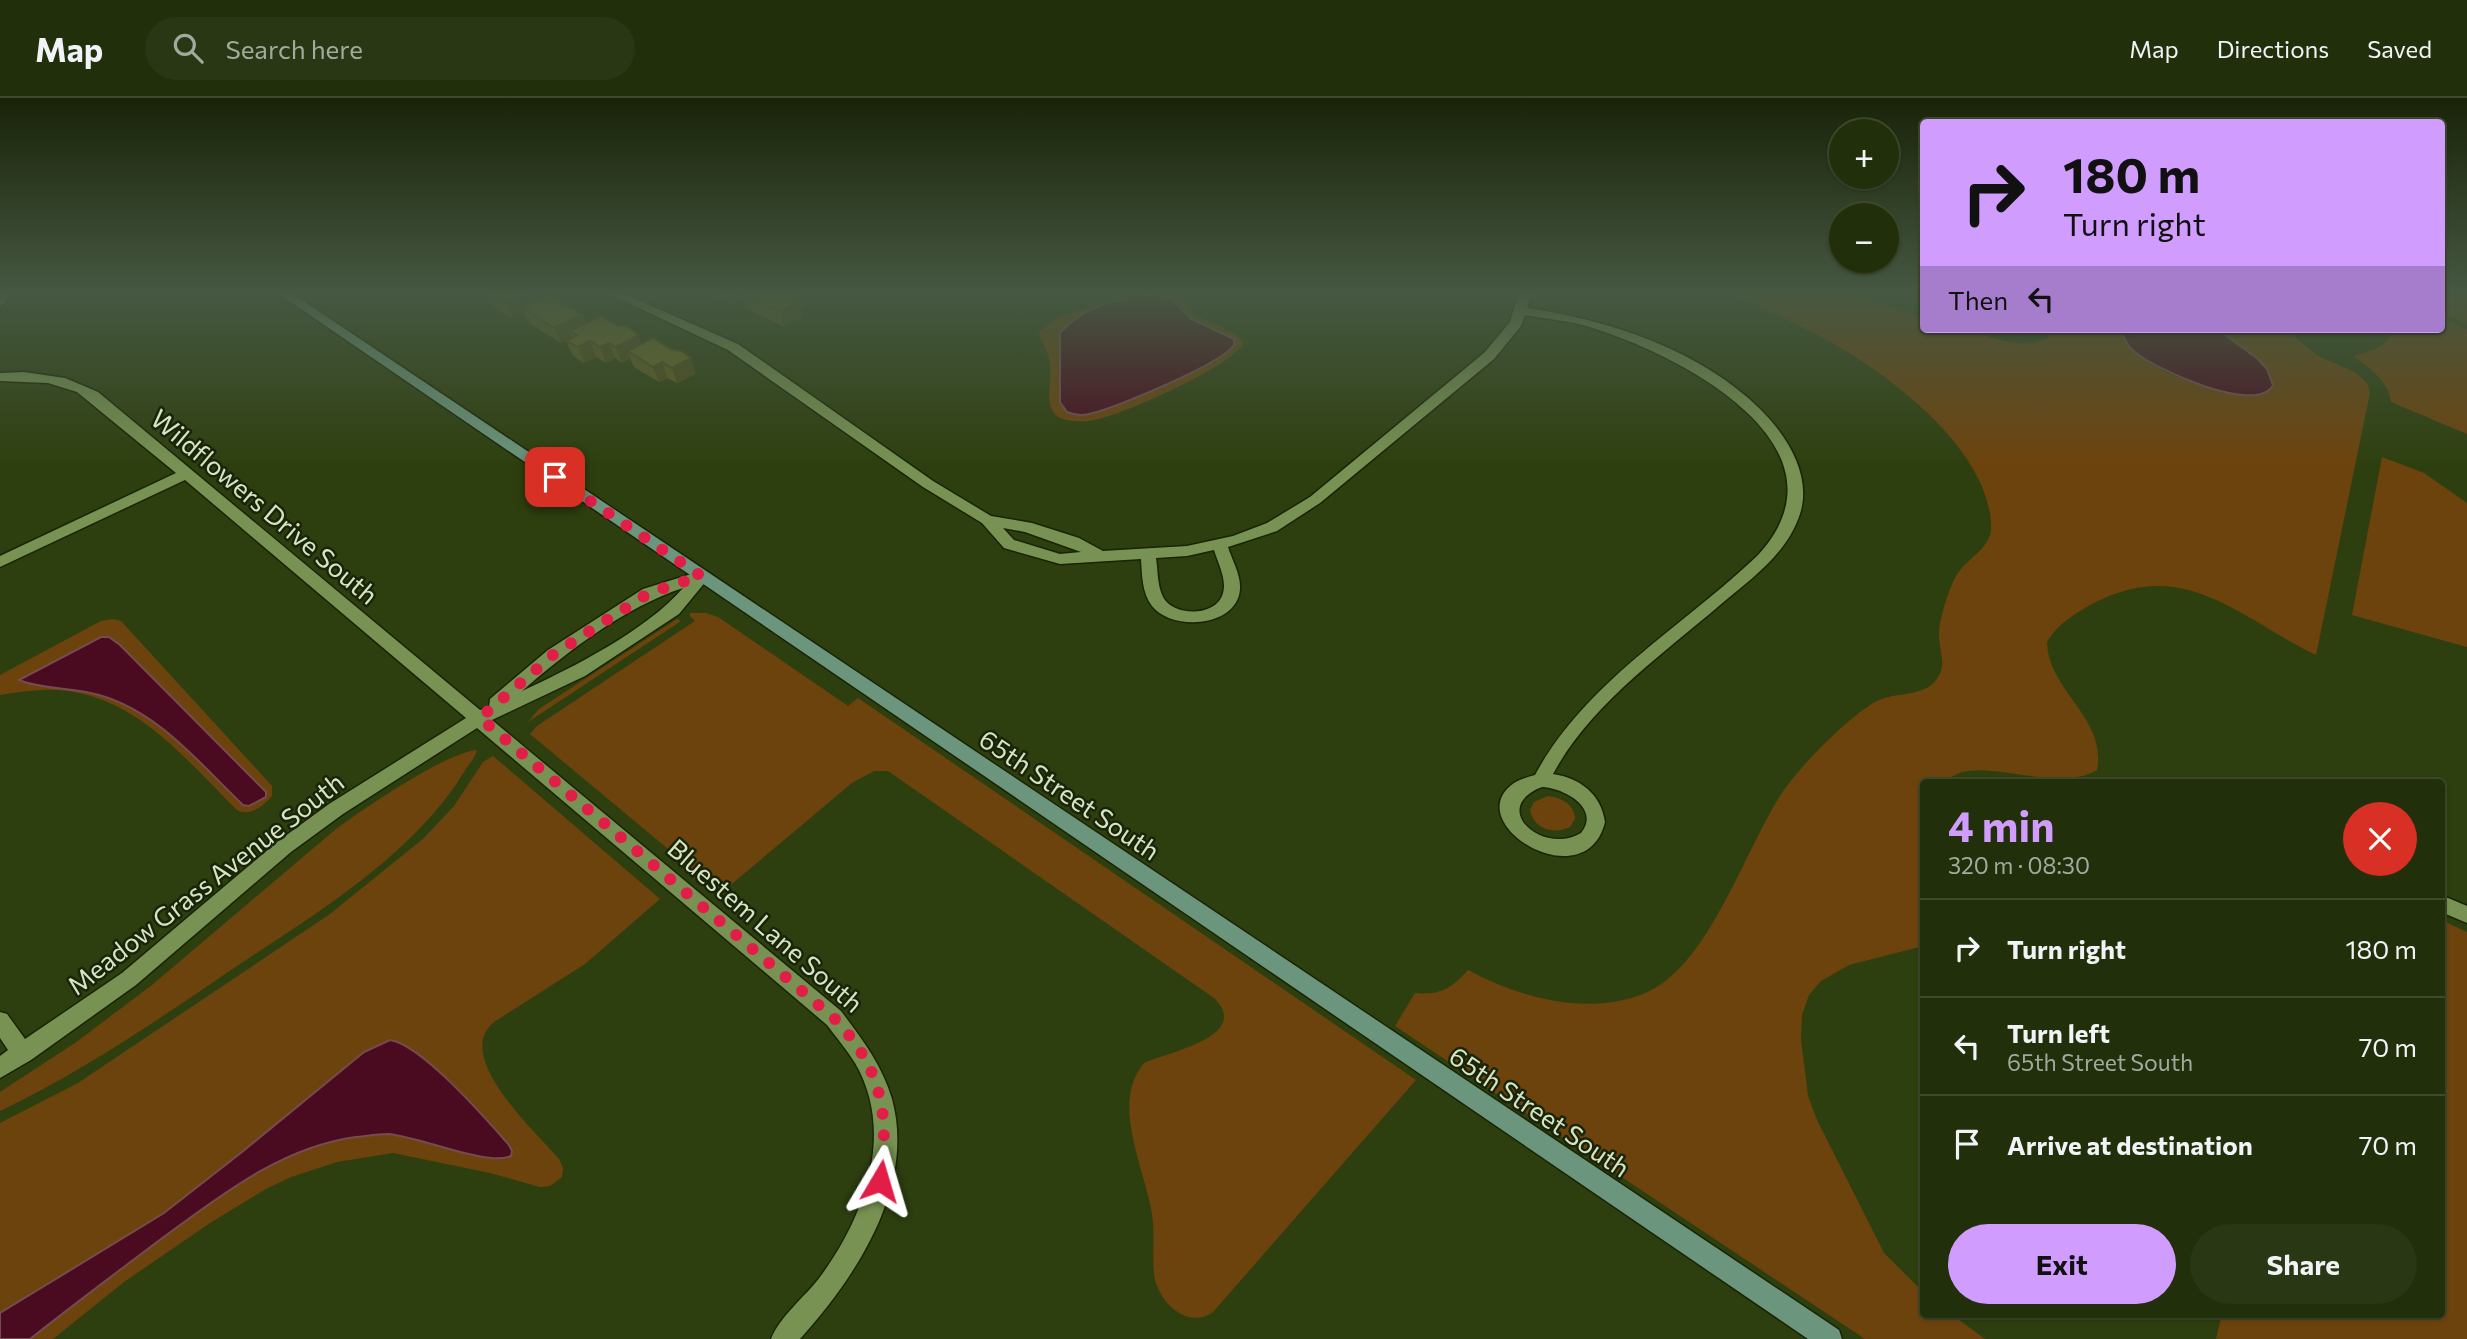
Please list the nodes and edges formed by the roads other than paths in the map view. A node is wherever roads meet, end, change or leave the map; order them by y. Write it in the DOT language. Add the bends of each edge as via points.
graph roads {
  1 [pos="367,350"];
  2 [pos="737,350"];
  3 [pos="1494,350"];
  4 [pos="1652,350"];
  5 [pos="0,377"];
  6 [pos="187,473"];
  7 [pos="987,520"];
  8 [pos="1220,545"];
  9 [pos="1098,555"];
  10 [pos="1148,555"];
  11 [pos="0,562"];
  12 [pos="701,576"];
  13 [pos="480,718"];
  14 [pos="1541,780"];
  15 [pos="2445,905"];
  16 [pos="2467,915"];
  17 [pos="0,1021"];
  18 [pos="23,1053"];
  19 [pos="0,1068"];
  20 [pos="783,1339"];
  21 [pos="1830,1339"];
  1 -- 12 [label="street, 65th Street South"];
  2 -- 7 [label="street"];
  3 -- 8 [label="street" via="1315,500 1272,527"];
  4 -- 14 [label="street" via="1733,393 1761,418 1792,466 1794,510 1764,558 1618,684 1559,749"];
  5 -- 6 [label="street, Wildflowers Drive South" via="46,378 82,388"];
  6 -- 11 [label="street"];
  6 -- 13 [label="street, Wildflowers Drive South"];
  7 -- 9 [label="street" via="1027,527"];
  7 -- 9 [label="street" via="1009,544 1022,550 1060,559"];
  8 -- 10 [label="street"];
  8 -- 10 [label="street" via="1231,595 1220,607 1199,615 1176,614 1160,605"];
  9 -- 10 [label="street"];
  12 -- 13 [label="street, Meadow Grass Avenue South" via="649,593 564,647"];
  12 -- 13 [label="street, Meadow Grass Avenue South" via="673,610 579,672"];
  12 -- 21 [label="street, 65th Street South"];
  13 -- 18 [label="street, Meadow Grass Avenue South" via="310,827 129,979"];
  13 -- 20 [label="street, Bluestem Lane South" via="834,1018 870,1065 884,1119 883,1162 875,1201 842,1269"];
  14 -- 14 [label="street" via="1518,788 1511,796 1508,806 1515,827 1550,848 1587,839 1597,820 1588,799 1567,784"];
  15 -- 16 [label="street"];
  17 -- 18 [label="street"];
  18 -- 19 [label="street, Meadow Grass Avenue South"];
}
